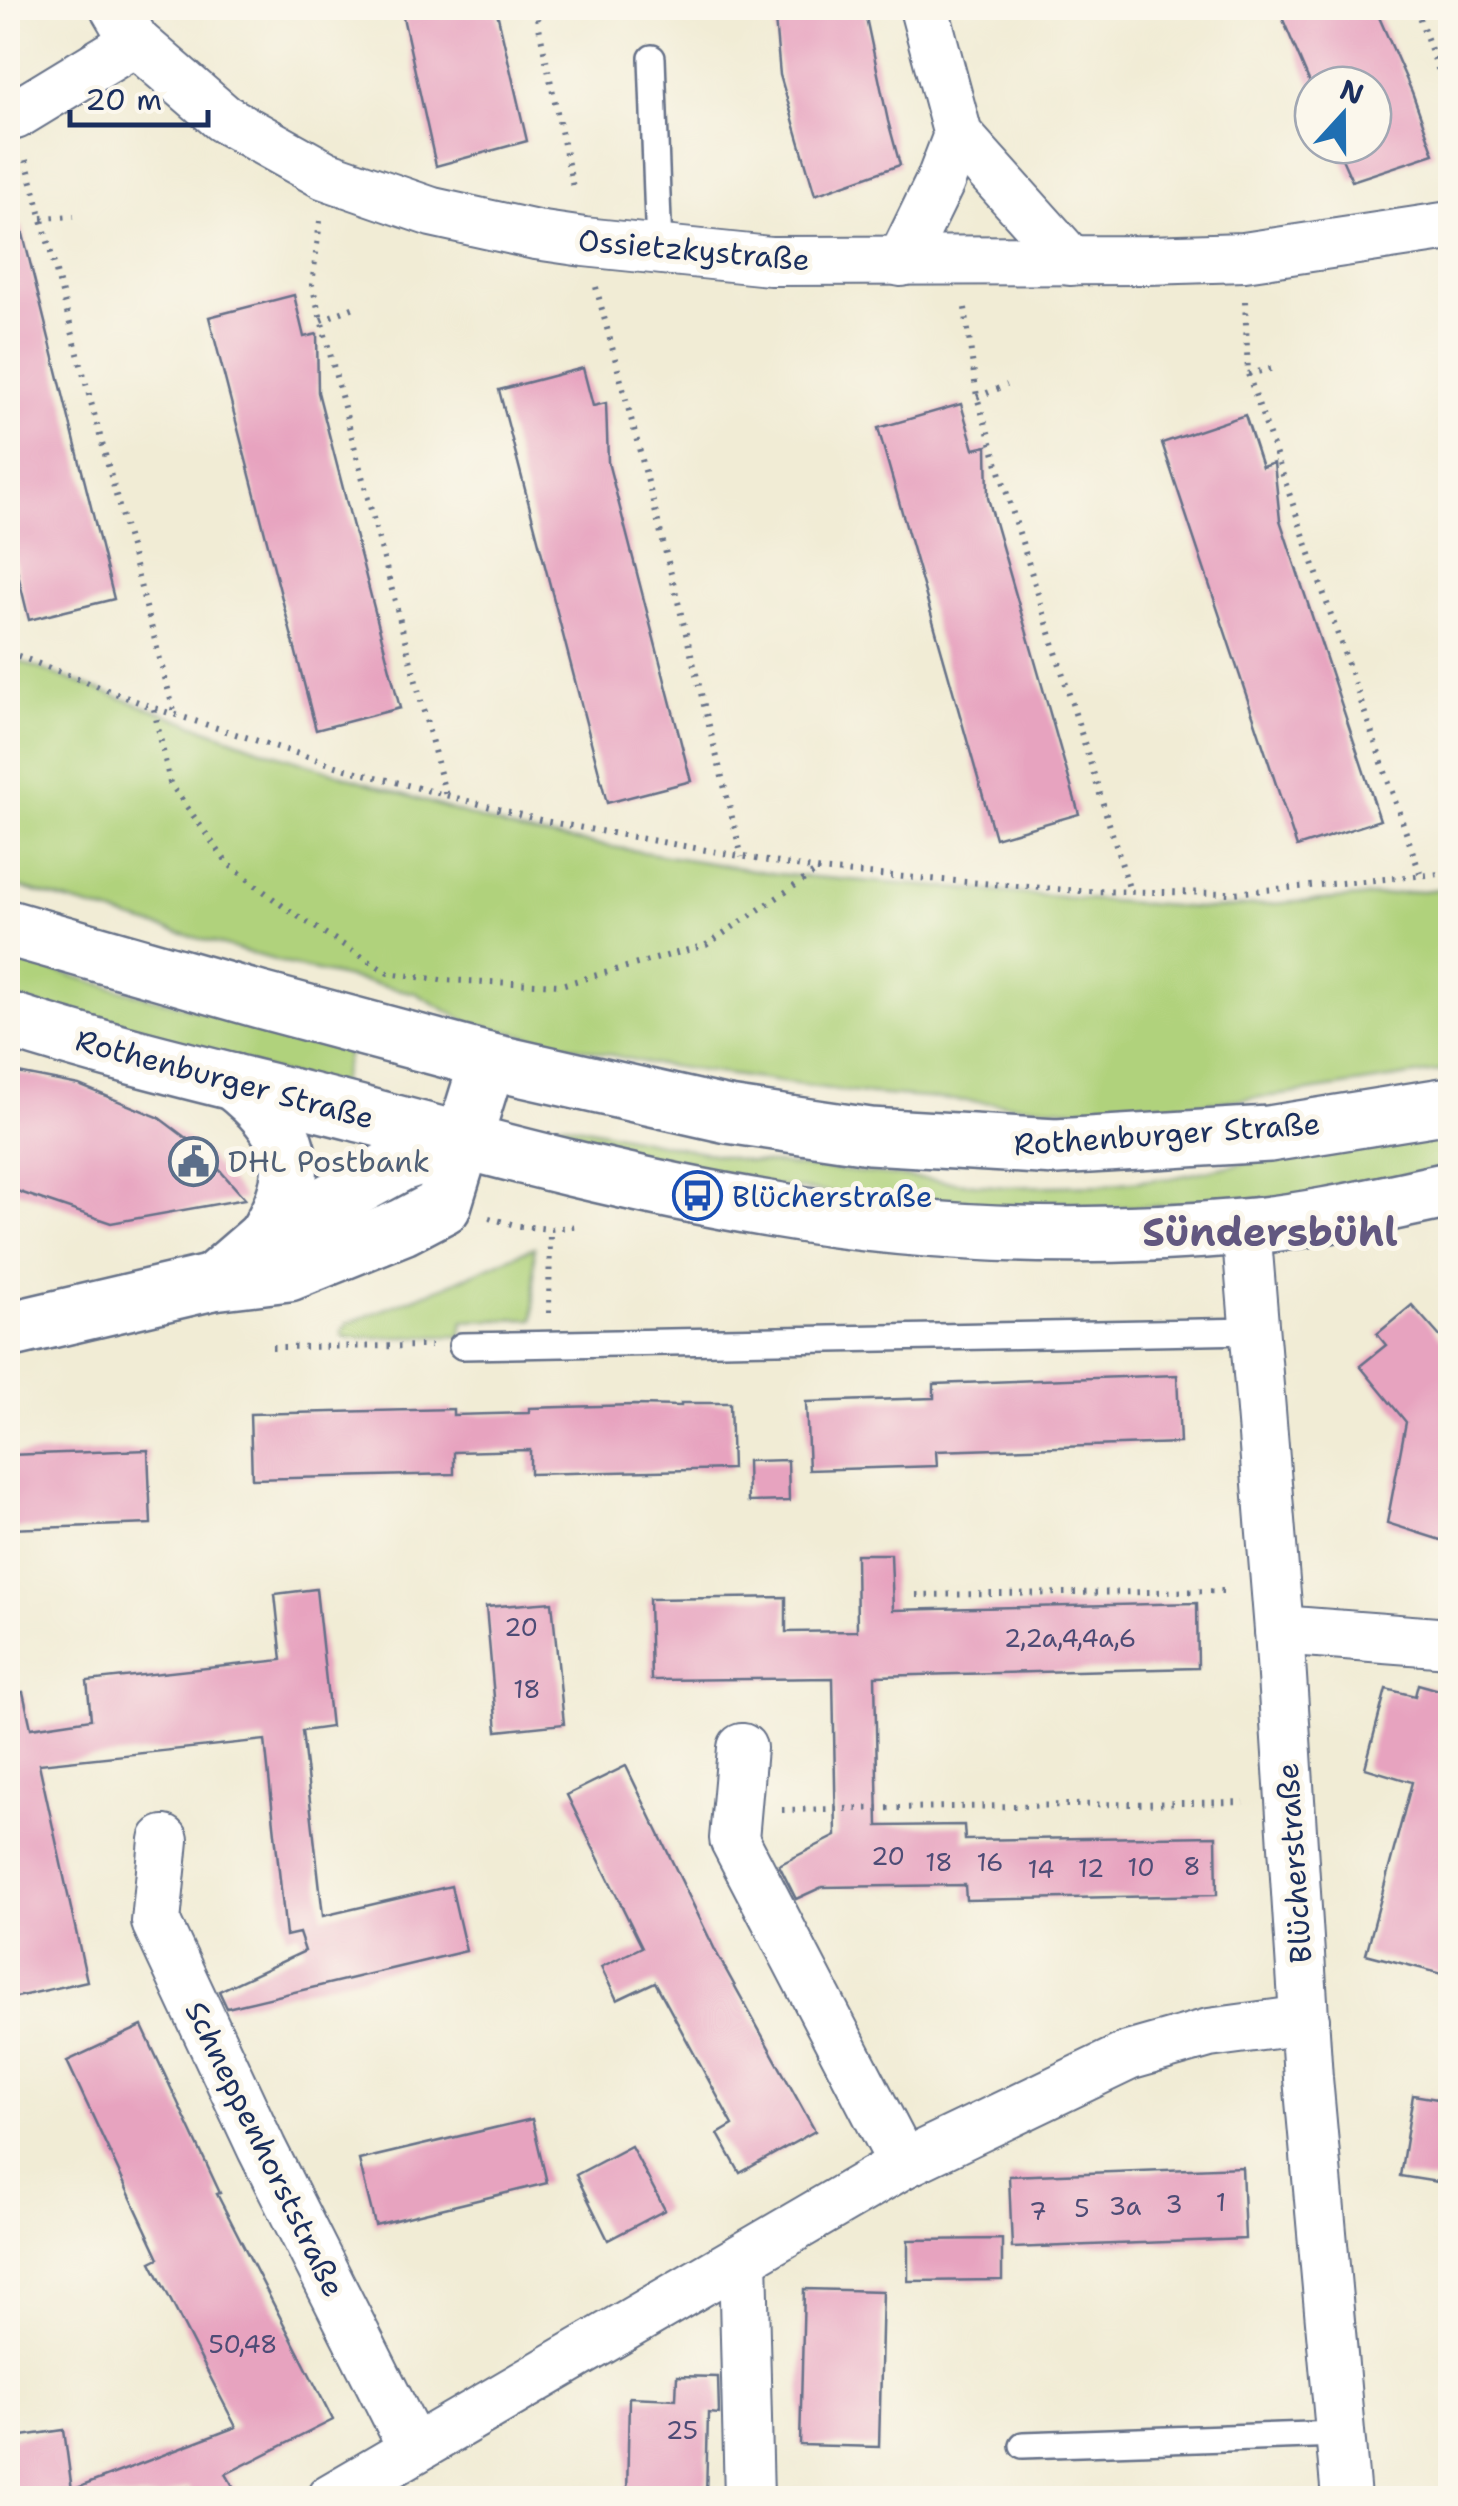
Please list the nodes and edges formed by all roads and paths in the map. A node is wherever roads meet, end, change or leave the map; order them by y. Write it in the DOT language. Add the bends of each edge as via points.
graph roads {
  1 [pos="536,8"];
  2 [pos="924,8"];
  3 [pos="1416,8"];
  4 [pos="125,25"];
  5 [pos="652,58"];
  6 [pos="1450,102"];
  7 [pos="11,116"];
  8 [pos="958,135"];
  9 [pos="325,175"];
  10 [pos="74,216"];
  11 [pos="42,218"];
  12 [pos="1450,226"];
  13 [pos="584,242"];
  14 [pos="660,250"];
  15 [pos="1244,257"];
  16 [pos="1071,261"];
  17 [pos="901,262"];
  18 [pos="959,262"];
  19 [pos="360,305"];
  20 [pos="322,320"];
  21 [pos="1274,368"];
  22 [pos="1248,374"];
  23 [pos="1007,385"];
  24 [pos="977,397"];
  25 [pos="8,652"];
  26 [pos="154,708"];
  27 [pos="175,715"];
  28 [pos="446,796"];
  29 [pos="742,858"];
  30 [pos="818,870"];
  31 [pos="1450,873"];
  32 [pos="1421,876"];
  33 [pos="1130,892"];
  34 [pos="8,928"];
  35 [pos="8,1020"];
  36 [pos="488,1061"];
  37 [pos="232,1082"];
  38 [pos="1450,1105"];
  39 [pos="464,1142"];
  40 [pos="1450,1190"];
  41 [pos="444,1206"];
  42 [pos="590,1227"];
  43 [pos="1246,1227"];
  44 [pos="550,1229"];
  45 [pos="265,1238"];
  46 [pos="213,1282"];
  47 [pos="8,1330"];
  48 [pos="1254,1331"];
  49 [pos="549,1345"];
  50 [pos="462,1346"];
  51 [pos="272,1348"];
  52 [pos="916,1595"];
  53 [pos="1277,1610"];
  54 [pos="1450,1643"];
  55 [pos="742,1748"];
  56 [pos="1290,1801"];
  57 [pos="736,1810"];
  58 [pos="164,1840"];
  59 [pos="1305,2020"];
  60 [pos="903,2164"];
  61 [pos="743,2258"];
  62 [pos="1340,2434"];
  63 [pos="1024,2445"];
  64 [pos="414,2449"];
  65 [pos="331,2498"];
  66 [pos="749,2498"];
  67 [pos="1346,2498"];
  1 -- 13 [label="path"];
  2 -- 8 [label="street"];
  3 -- 6 [label="path"];
  4 -- 7 [label="street, Ossietzkystraße"];
  4 -- 9 [label="street, Ossietzkystraße" via="224,118"];
  5 -- 14 [label="lane"];
  7 -- 11 [label="path"];
  8 -- 16 [label="street"];
  8 -- 17 [label="street"];
  9 -- 13 [label="street, Ossietzkystraße" via="432,212"];
  9 -- 20 [label="path" via="312,286"];
  10 -- 11 [label="path"];
  11 -- 27 [label="path"];
  12 -- 15 [label="street, Ossietzkystraße"];
  13 -- 14 [label="street, Ossietzkystraße"];
  13 -- 29 [label="path"];
  14 -- 17 [label="street, Ossietzkystraße" via="770,261"];
  15 -- 16 [label="street, Ossietzkystraße"];
  15 -- 22 [label="path"];
  16 -- 18 [label="street, Ossietzkystraße"];
  17 -- 18 [label="street, Ossietzkystraße"];
  18 -- 24 [label="path"];
  19 -- 20 [label="path"];
  20 -- 28 [label="path"];
  21 -- 22 [label="path"];
  22 -- 32 [label="path"];
  23 -- 24 [label="path"];
  24 -- 33 [label="path"];
  25 -- 26 [label="path"];
  26 -- 27 [label="path"];
  26 -- 30 [label="path" via="170,784 227,863 388,973 561,985 706,945"];
  27 -- 28 [label="path"];
  28 -- 29 [label="path"];
  29 -- 30 [label="path"];
  30 -- 33 [label="path"];
  31 -- 32 [label="path"];
  32 -- 33 [label="path" via="1233,893"];
  34 -- 36 [label="main road, Rothenburger Straße"];
  35 -- 37 [label="main road, Rothenburger Straße"];
  36 -- 38 [label="main road, Rothenburger Straße" via="728,1116 973,1144 1056,1147 1269,1134"];
  36 -- 39 [label="main road"];
  37 -- 39 [label="main road, Rothenburger Straße"];
  37 -- 45 [label="main road" via="274,1122 291,1166"];
  39 -- 41 [label="main road"];
  39 -- 43 [label="main road, Rothenburger Straße" via="697,1196 896,1226 1023,1234"];
  39 -- 45 [label="main road" via="399,1164"];
  40 -- 43 [label="main road, Rothenburger Straße"];
  41 -- 44 [label="path"];
  41 -- 46 [label="main road" via="289,1273"];
  42 -- 44 [label="path"];
  43 -- 48 [label="street, Blücherstraße"];
  44 -- 49 [label="path"];
  45 -- 46 [label="main road"];
  46 -- 47 [label="main road"];
  48 -- 49 [label="lane"];
  48 -- 53 [label="street, Blücherstraße"];
  49 -- 50 [label="lane"];
  50 -- 51 [label="path"];
  52 -- 53 [label="path"];
  53 -- 54 [label="street"];
  53 -- 56 [label="street, Blücherstraße"];
  55 -- 57 [label="street"];
  56 -- 57 [label="path"];
  56 -- 59 [label="street, Blücherstraße"];
  57 -- 60 [label="street" via="734,1839"];
  58 -- 64 [label="street, Schneppenhorststraße" via="156,1922"];
  59 -- 60 [label="street" via="1209,2033 1128,2056"];
  59 -- 62 [label="street, Blücherstraße"];
  60 -- 61 [label="street"];
  61 -- 64 [label="street"];
  61 -- 66 [label="street"];
  62 -- 63 [label="lane"];
  62 -- 67 [label="street, Blücherstraße"];
  64 -- 65 [label="street"];
}
